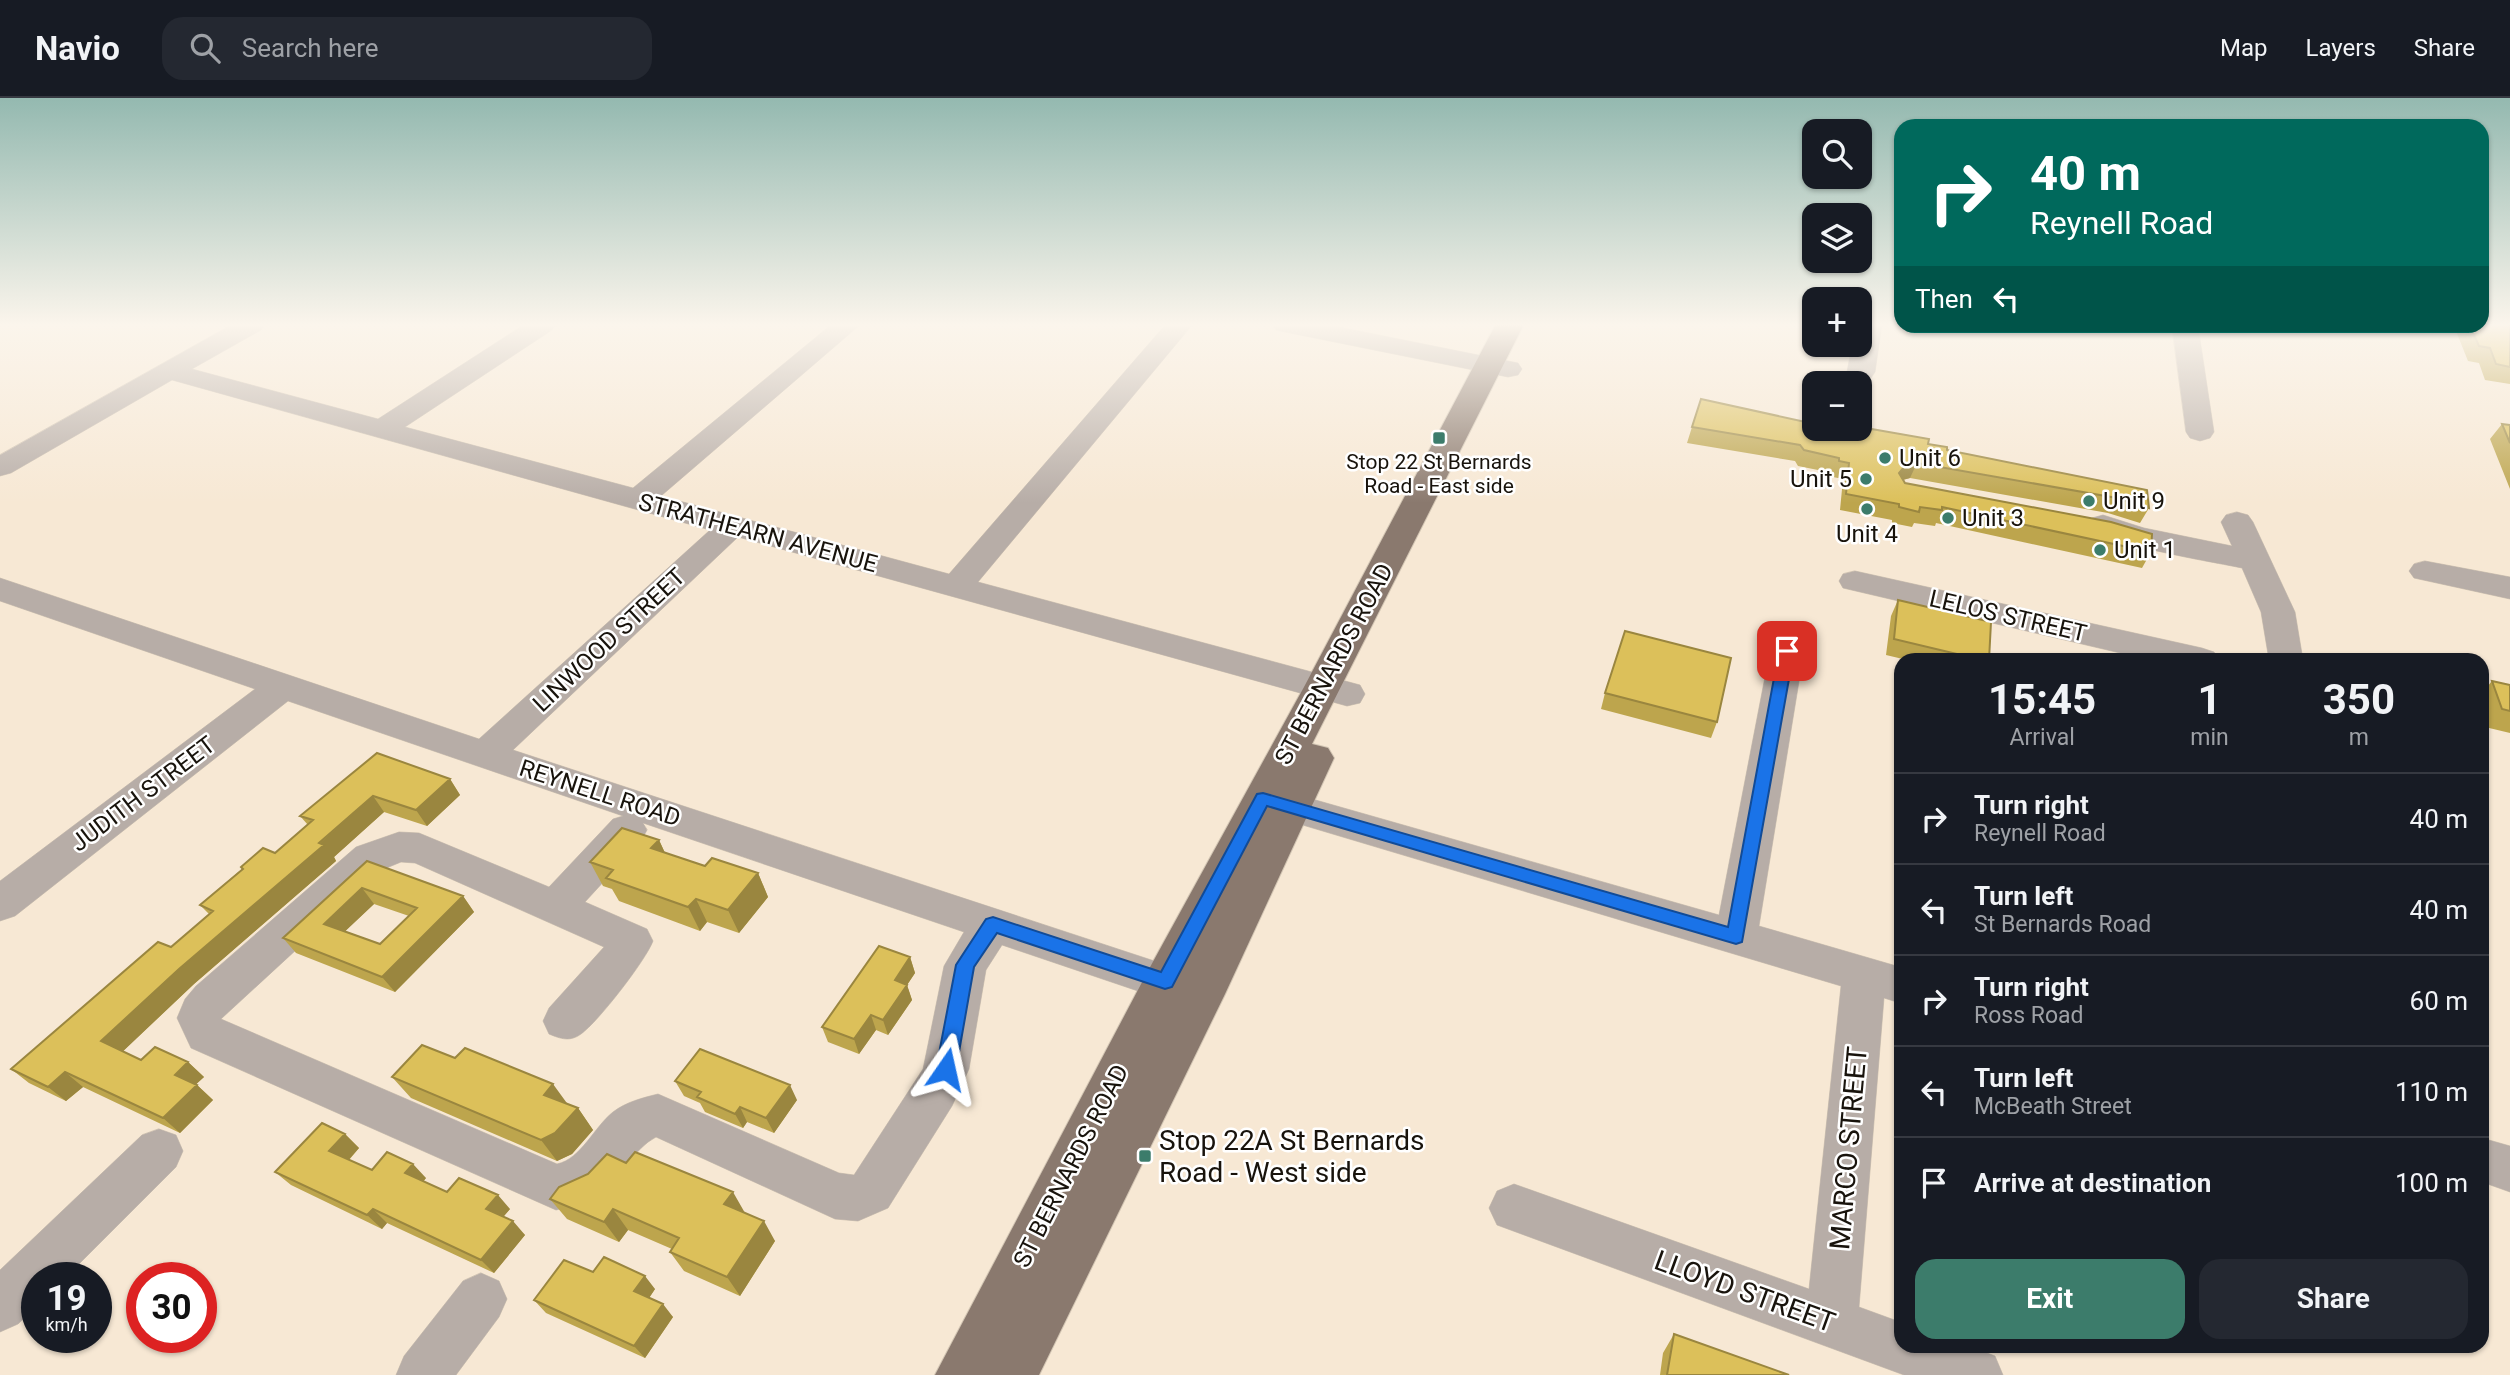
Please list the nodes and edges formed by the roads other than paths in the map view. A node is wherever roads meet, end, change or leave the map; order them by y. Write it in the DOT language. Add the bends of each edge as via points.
graph roads {
  1 [pos="147,384"];
  2 [pos="214,384"];
  3 [pos="452,384"];
  4 [pos="777,384"];
  5 [pos="1129,384"];
  6 [pos="1491,384"];
  7 [pos="2193,384"];
  8 [pos="381,430"];
  9 [pos="2200,432"];
  10 [pos="0,467"];
  11 [pos="637,500"];
  12 [pos="2074,520"];
  13 [pos="2237,522"];
  14 [pos="732,526"];
  15 [pos="2255,561"];
  16 [pos="2425,571"];
  17 [pos="1854,581"];
  18 [pos="956,587"];
  19 [pos="2510,588"];
  20 [pos="0,589"];
  21 [pos="1787,651"];
  22 [pos="2171,653"];
  23 [pos="2285,653"];
  24 [pos="285,685"];
  25 [pos="1335,690"];
  26 [pos="485,755"];
  27 [pos="1276,803"];
  28 [pos="646,809"];
  29 [pos="0,904"];
  30 [pos="556,906"];
  31 [pos="993,924"];
  32 [pos="1736,936"];
  33 [pos="1882,979"];
  34 [pos="1184,988"];
  35 [pos="565,1021"];
  36 [pos="159,1151"];
  37 [pos="2489,1162"];
  38 [pos="2510,1169"];
  39 [pos="1514,1208"];
  40 [pos="481,1299"];
  41 [pos="0,1306"];
  42 [pos="1832,1322"];
  43 [pos="1894,1345"];
  44 [pos="1916,1353"];
  45 [pos="423,1375"];
  46 [pos="963,1375"];
  47 [pos="1010,1375"];
  48 [pos="1976,1375"];
  1 -- 10 [label="street"];
  2 -- 8 [label="street, STRATHEARN AVENUE"];
  3 -- 8 [label="street"];
  4 -- 11 [label="street"];
  5 -- 18 [label="street"];
  6 -- 25 [label="main road, ST BERNARDS ROAD"];
  7 -- 9 [label="street"];
  8 -- 11 [label="street, STRATHEARN AVENUE"];
  11 -- 14 [label="street, STRATHEARN AVENUE"];
  12 -- 15 [label="street"];
  13 -- 15 [label="street"];
  14 -- 18 [label="street, STRATHEARN AVENUE"];
  14 -- 26 [label="street, LINWOOD STREET"];
  15 -- 23 [label="street" via="2278,612"];
  16 -- 19 [label="street"];
  17 -- 22 [label="street, LELOS STREET"];
  18 -- 25 [label="street, STRATHEARN AVENUE"];
  20 -- 24 [label="street, REYNELL ROAD"];
  21 -- 32 [label="street"];
  24 -- 26 [label="street, REYNELL ROAD"];
  24 -- 29 [label="street, JUDITH STREET"];
  25 -- 27 [label="main road, ST BERNARDS ROAD"];
  26 -- 28 [label="street, REYNELL ROAD"];
  27 -- 32 [label="street"];
  27 -- 34 [label="main road, ST BERNARDS ROAD"];
  28 -- 30 [label="street"];
  28 -- 31 [label="street, REYNELL ROAD"];
  30 -- 31 [label="street" via="419,848 387,849 370,858 216,995 202,1009 199,1022 207,1034 556,1187 588,1174 634,1123 658,1115 835,1196 861,1198 871,1192 936,1091 949,1058 965,965"];
  30 -- 35 [label="street" via="632,941"];
  31 -- 34 [label="street, REYNELL ROAD"];
  32 -- 33 [label="street"];
  33 -- 42 [label="street, MARCO STREET"];
  34 -- 46 [label="main road, ST BERNARDS ROAD"];
  34 -- 47 [label="main road, ST BERNARDS ROAD"];
  36 -- 41 [label="street"];
  37 -- 38 [label="street"];
  39 -- 42 [label="street, LLOYD STREET"];
  40 -- 45 [label="street"];
  42 -- 43 [label="street, LLOYD STREET"];
  44 -- 48 [label="street, LLOYD STREET"];
}
